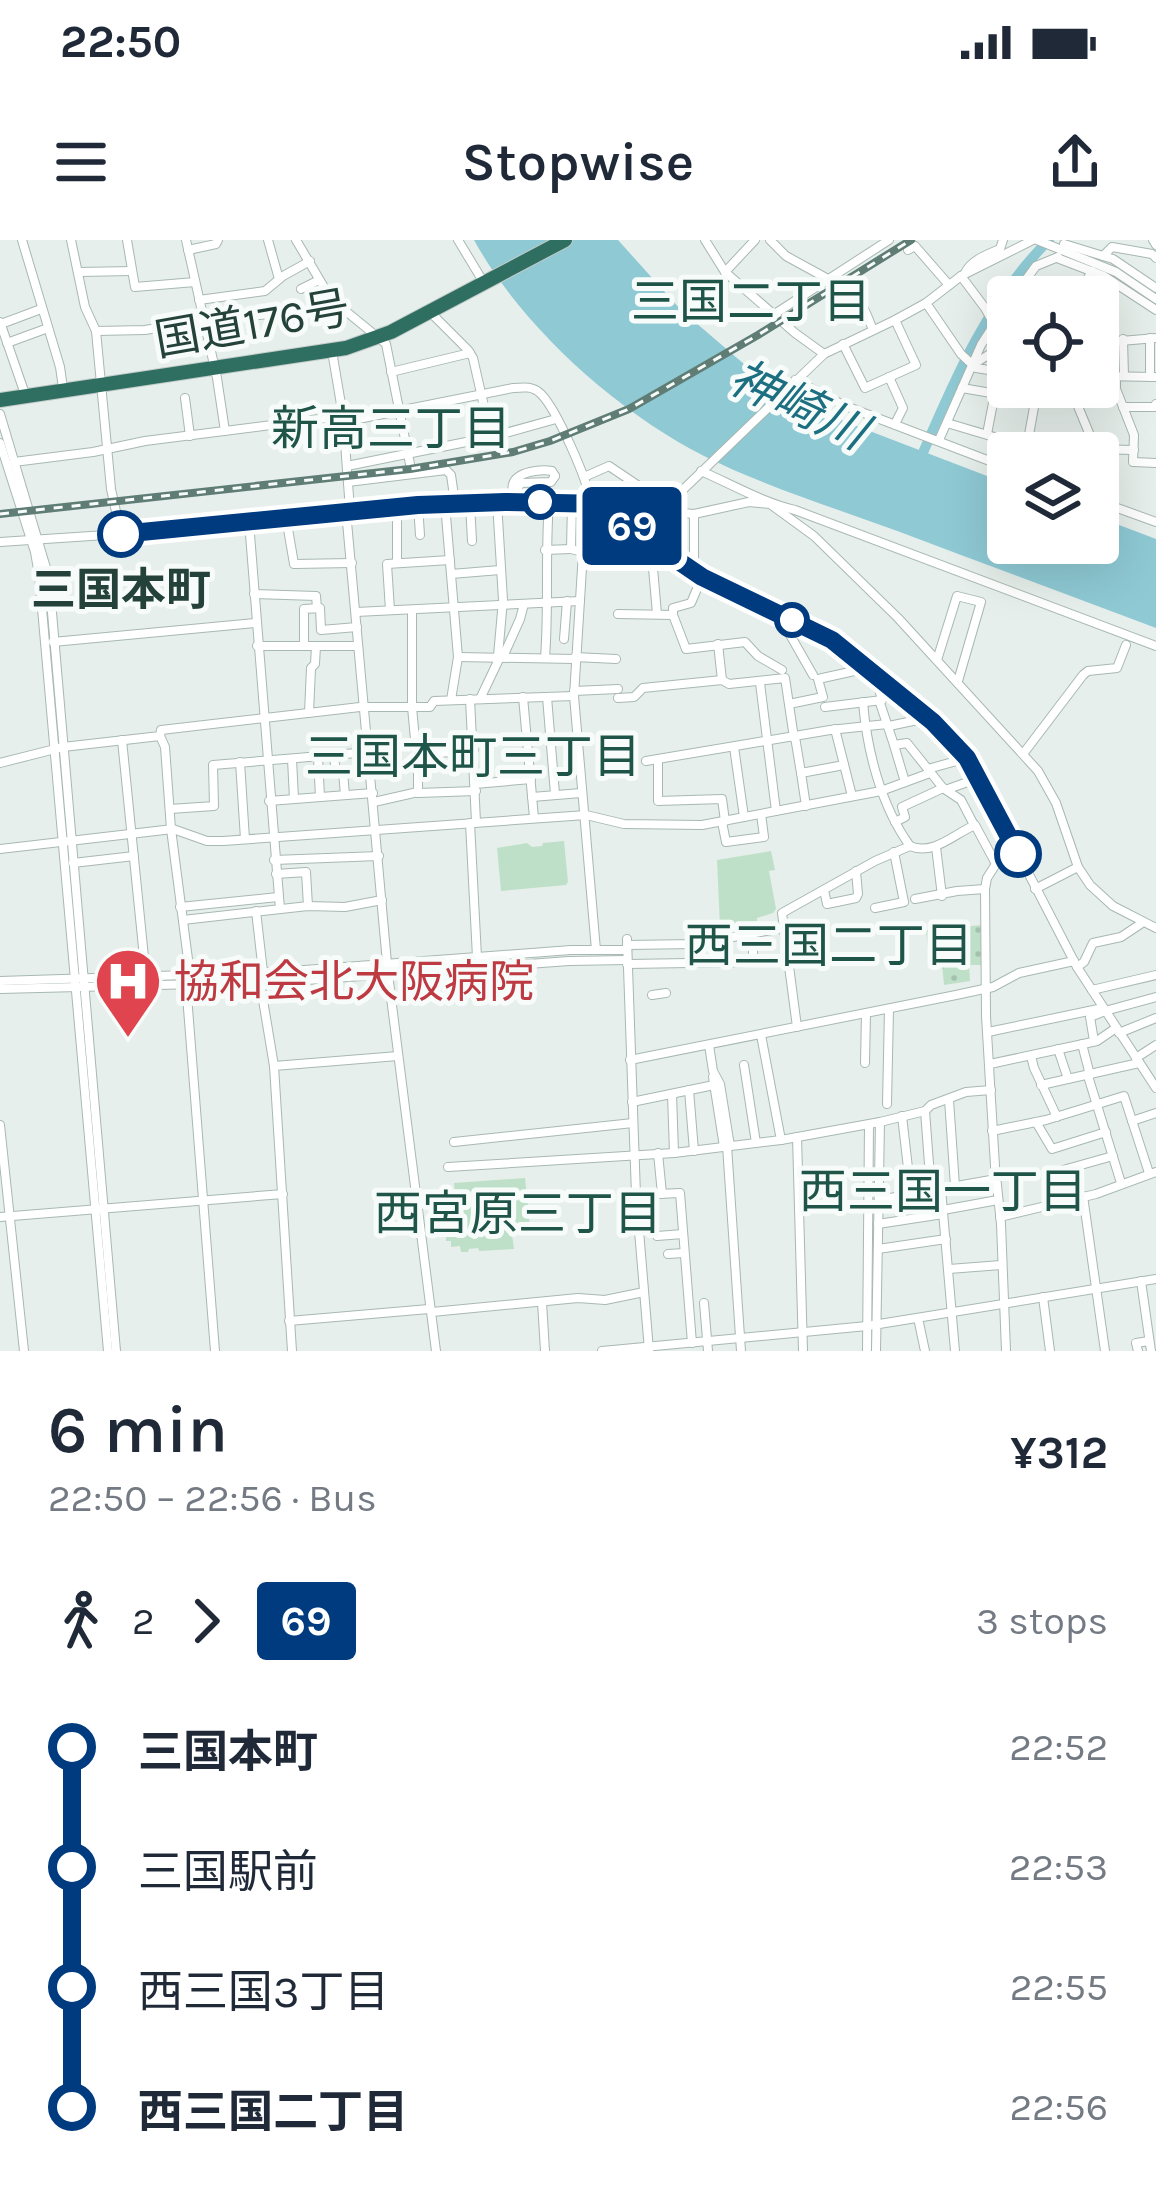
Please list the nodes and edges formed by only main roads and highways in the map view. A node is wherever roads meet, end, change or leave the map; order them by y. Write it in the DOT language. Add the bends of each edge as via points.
graph roads {
  1 [pos="565,240"];
  2 [pos="0,400"];
  1 -- 2 [label="highway, 国道176号" via="379,337 332,351"];
}
